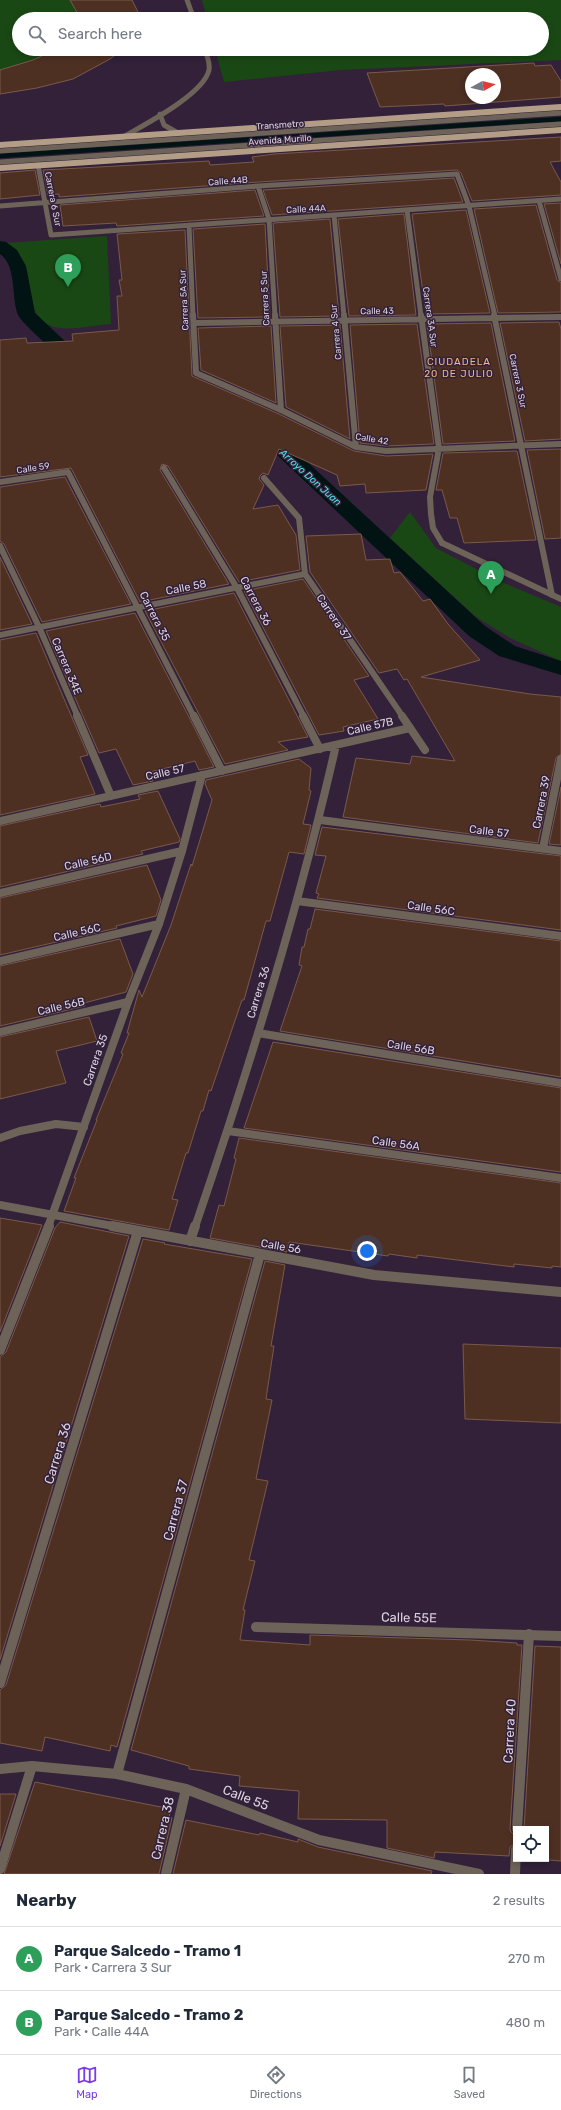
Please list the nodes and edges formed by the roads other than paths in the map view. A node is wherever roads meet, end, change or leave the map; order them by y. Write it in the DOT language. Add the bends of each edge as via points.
graph roads {
  1 [pos="187,0"];
  2 [pos="191,12"];
  3 [pos="206,56"];
  4 [pos="561,107"];
  5 [pos="561,113"];
  6 [pos="160,114"];
  7 [pos="561,124"];
  8 [pos="561,130"];
  9 [pos="178,133"];
  10 [pos="123,137"];
  11 [pos="0,145"];
  12 [pos="0,151"];
  13 [pos="0,162"];
  14 [pos="38,165"];
  15 [pos="0,168"];
  16 [pos="457,174"];
  17 [pos="258,186"];
  18 [pos="561,199"];
  19 [pos="539,201"];
  20 [pos="45,202"];
  21 [pos="0,206"];
  22 [pos="469,206"];
  23 [pos="407,210"];
  24 [pos="334,215"];
  25 [pos="269,219"];
  26 [pos="189,225"];
  27 [pos="51,235"];
  28 [pos="561,279"];
  29 [pos="561,317"];
  30 [pos="495,318"];
  31 [pos="422,320"];
  32 [pos="275,321"];
  33 [pos="344,321"];
  34 [pos="194,323"];
  35 [pos="196,373"];
  36 [pos="281,410"];
  37 [pos="561,444"];
  38 [pos="522,446"];
  39 [pos="356,447"];
  40 [pos="439,448"];
  41 [pos="164,468"];
  42 [pos="68,472"];
  43 [pos="264,478"];
  44 [pos="0,482"];
  45 [pos="0,546"];
  46 [pos="305,574"];
  47 [pos="237,588"];
  48 [pos="552,595"];
  49 [pos="561,599"];
  50 [pos="139,608"];
  51 [pos="39,627"];
  52 [pos="0,635"];
  53 [pos="410,728"];
  54 [pos="336,745"];
  55 [pos="320,749"];
  56 [pos="425,750"];
  57 [pos="561,759"];
  58 [pos="222,771"];
  59 [pos="202,775"];
  60 [pos="112,796"];
  61 [pos="320,820"];
  62 [pos="0,821"];
  63 [pos="543,848"];
  64 [pos="182,851"];
  65 [pos="561,851"];
  66 [pos="0,893"];
  67 [pos="297,901"];
  68 [pos="159,924"];
  69 [pos="561,936"];
  70 [pos="0,961"];
  71 [pos="128,1002"];
  72 [pos="0,1032"];
  73 [pos="258,1033"];
  74 [pos="561,1083"];
  75 [pos="84,1127"];
  76 [pos="228,1131"];
  77 [pos="0,1138"];
  78 [pos="561,1178"];
  79 [pos="0,1206"];
  80 [pos="53,1215"];
  81 [pos="138,1231"];
  82 [pos="190,1241"];
  83 [pos="260,1254"];
  84 [pos="561,1292"];
  85 [pos="0,1350"];
  86 [pos="256,1627"];
  87 [pos="529,1634"];
  88 [pos="561,1636"];
  89 [pos="0,1682"];
  90 [pos="32,1766"];
  91 [pos="0,1769"];
  92 [pos="117,1774"];
  93 [pos="186,1789"];
  94 [pos="517,1826"];
  95 [pos="516,1862"];
  96 [pos="0,1869"];
  97 [pos="166,1874"];
  98 [pos="479,1874"];
  99 [pos="515,1874"];
  1 -- 2 [label="street"];
  3 -- 6 [label="street" via="209,70 206,78 194,92"];
  4 -- 9 [label="main road, Avenida Murillo"];
  5 -- 12 [label="street, Transmetro"];
  6 -- 9 [label="street" via="164,125"];
  6 -- 10 [label="street"];
  7 -- 13 [label="street, Transmetro"];
  8 -- 14 [label="main road, Avenida Murillo"];
  9 -- 10 [label="main road, Avenida Murillo"];
  10 -- 11 [label="main road, Avenida Murillo"];
  14 -- 15 [label="main road, Avenida Murillo"];
  14 -- 20 [label="street, Carrera 6 Sur"];
  16 -- 17 [label="street, Calle 44B"];
  16 -- 22 [label="street, Carrera 3 Sur"];
  17 -- 20 [label="street, Calle 44B"];
  17 -- 25 [label="street, Carrera 5 Sur"];
  18 -- 19 [label="street, Calle 44A"];
  19 -- 22 [label="street, Calle 44A"];
  19 -- 28 [label="street"];
  20 -- 21 [label="street, Calle 44B"];
  20 -- 27 [label="street, Carrera 6 Sur"];
  22 -- 23 [label="street, Calle 44A"];
  22 -- 30 [label="street, Carrera 3 Sur"];
  23 -- 24 [label="street, Calle 44A"];
  23 -- 31 [label="street, Carrera 3A Sur"];
  24 -- 25 [label="street, Calle 44A"];
  24 -- 33 [label="street, Carrera 4 Sur"];
  25 -- 26 [label="street, Calle 44A"];
  25 -- 32 [label="street, Carrera 5 Sur"];
  26 -- 27 [label="street, Calle 44A"];
  26 -- 34 [label="street, Carrera 5A Sur"];
  29 -- 30 [label="street, Calle 43"];
  30 -- 31 [label="street, Calle 43"];
  30 -- 38 [label="street, Carrera 3 Sur"];
  31 -- 33 [label="street, Calle 43"];
  31 -- 40 [label="street, Carrera 3A Sur"];
  32 -- 33 [label="street, Calle 43"];
  32 -- 34 [label="street, Calle 43"];
  32 -- 36 [label="street, Carrera 5 Sur"];
  33 -- 39 [label="street, Carrera 4 Sur"];
  34 -- 35 [label="street, Carrera 5A Sur"];
  35 -- 36 [label="street, Calle 42"];
  36 -- 39 [label="street, Calle 42"];
  37 -- 38 [label="street, Calle 42"];
  38 -- 40 [label="street, Calle 42"];
  38 -- 48 [label="street, Carrera 3 Sur"];
  39 -- 40 [label="street, Calle 42" via="386,452"];
  40 -- 48 [label="street, Carrera 3A Sur" via="430,497 434,528 442,543"];
  41 -- 47 [label="street, Carrera 36"];
  42 -- 44 [label="street, Calle 59"];
  42 -- 50 [label="street, Carrera 35"];
  43 -- 46 [label="street, Carrera 37" via="299,518"];
  45 -- 51 [label="street, Carrera 34E"];
  46 -- 47 [label="street, Calle 58"];
  46 -- 53 [label="street, Carrera 37"];
  47 -- 50 [label="street, Calle 58"];
  47 -- 55 [label="street, Carrera 36"];
  48 -- 49 [label="street"];
  50 -- 51 [label="street, Calle 58"];
  50 -- 58 [label="street, Carrera 35"];
  51 -- 52 [label="street, Calle 58"];
  51 -- 60 [label="street, Carrera 34E"];
  53 -- 54 [label="street, Calle 57B"];
  53 -- 56 [label="street, Carrera 37"];
  54 -- 55 [label="street, Calle 57"];
  54 -- 61 [label="street, Carrera 36"];
  55 -- 58 [label="street, Calle 57"];
  57 -- 63 [label="street, Carrera 39"];
  58 -- 59 [label="street, Calle 57"];
  59 -- 60 [label="street, Calle 57"];
  59 -- 64 [label="street, Carrera 35"];
  60 -- 62 [label="street, Calle 57"];
  61 -- 63 [label="street, Calle 57"];
  61 -- 67 [label="street, Carrera 36"];
  63 -- 65 [label="street, Calle 57"];
  64 -- 66 [label="street, Calle 56D"];
  64 -- 68 [label="street, Carrera 35"];
  67 -- 69 [label="street, Calle 56C"];
  67 -- 73 [label="street, Carrera 36"];
  68 -- 70 [label="street, Calle 56C"];
  68 -- 71 [label="street, Carrera 35"];
  71 -- 72 [label="street, Calle 56B"];
  71 -- 75 [label="street, Carrera 35"];
  73 -- 74 [label="street, Calle 56B"];
  73 -- 76 [label="street, Carrera 36"];
  75 -- 77 [label="street" via="56,1124"];
  75 -- 80 [label="street, Carrera 35"];
  76 -- 78 [label="street, Calle 56A"];
  76 -- 82 [label="street, Carrera 36"];
  79 -- 80 [label="street, Calle 56"];
  80 -- 81 [label="street, Calle 56"];
  80 -- 85 [label="street, Carrera 35"];
  81 -- 82 [label="street, Calle 56"];
  81 -- 89 [label="street, Carrera 36"];
  82 -- 83 [label="street, Calle 56"];
  83 -- 84 [label="street, Calle 56" via="374,1275"];
  83 -- 92 [label="street, Carrera 37"];
  86 -- 87 [label="street, Calle 55E"];
  87 -- 88 [label="street, Calle 55E"];
  87 -- 94 [label="street, Carrera 40"];
  90 -- 91 [label="street, Calle 55"];
  90 -- 92 [label="street, Calle 55"];
  90 -- 96 [label="street"];
  92 -- 93 [label="street, Calle 55"];
  93 -- 97 [label="street, Carrera 38"];
  93 -- 98 [label="street, Calle 55" via="319,1840"];
  95 -- 99 [label="street"];
}
